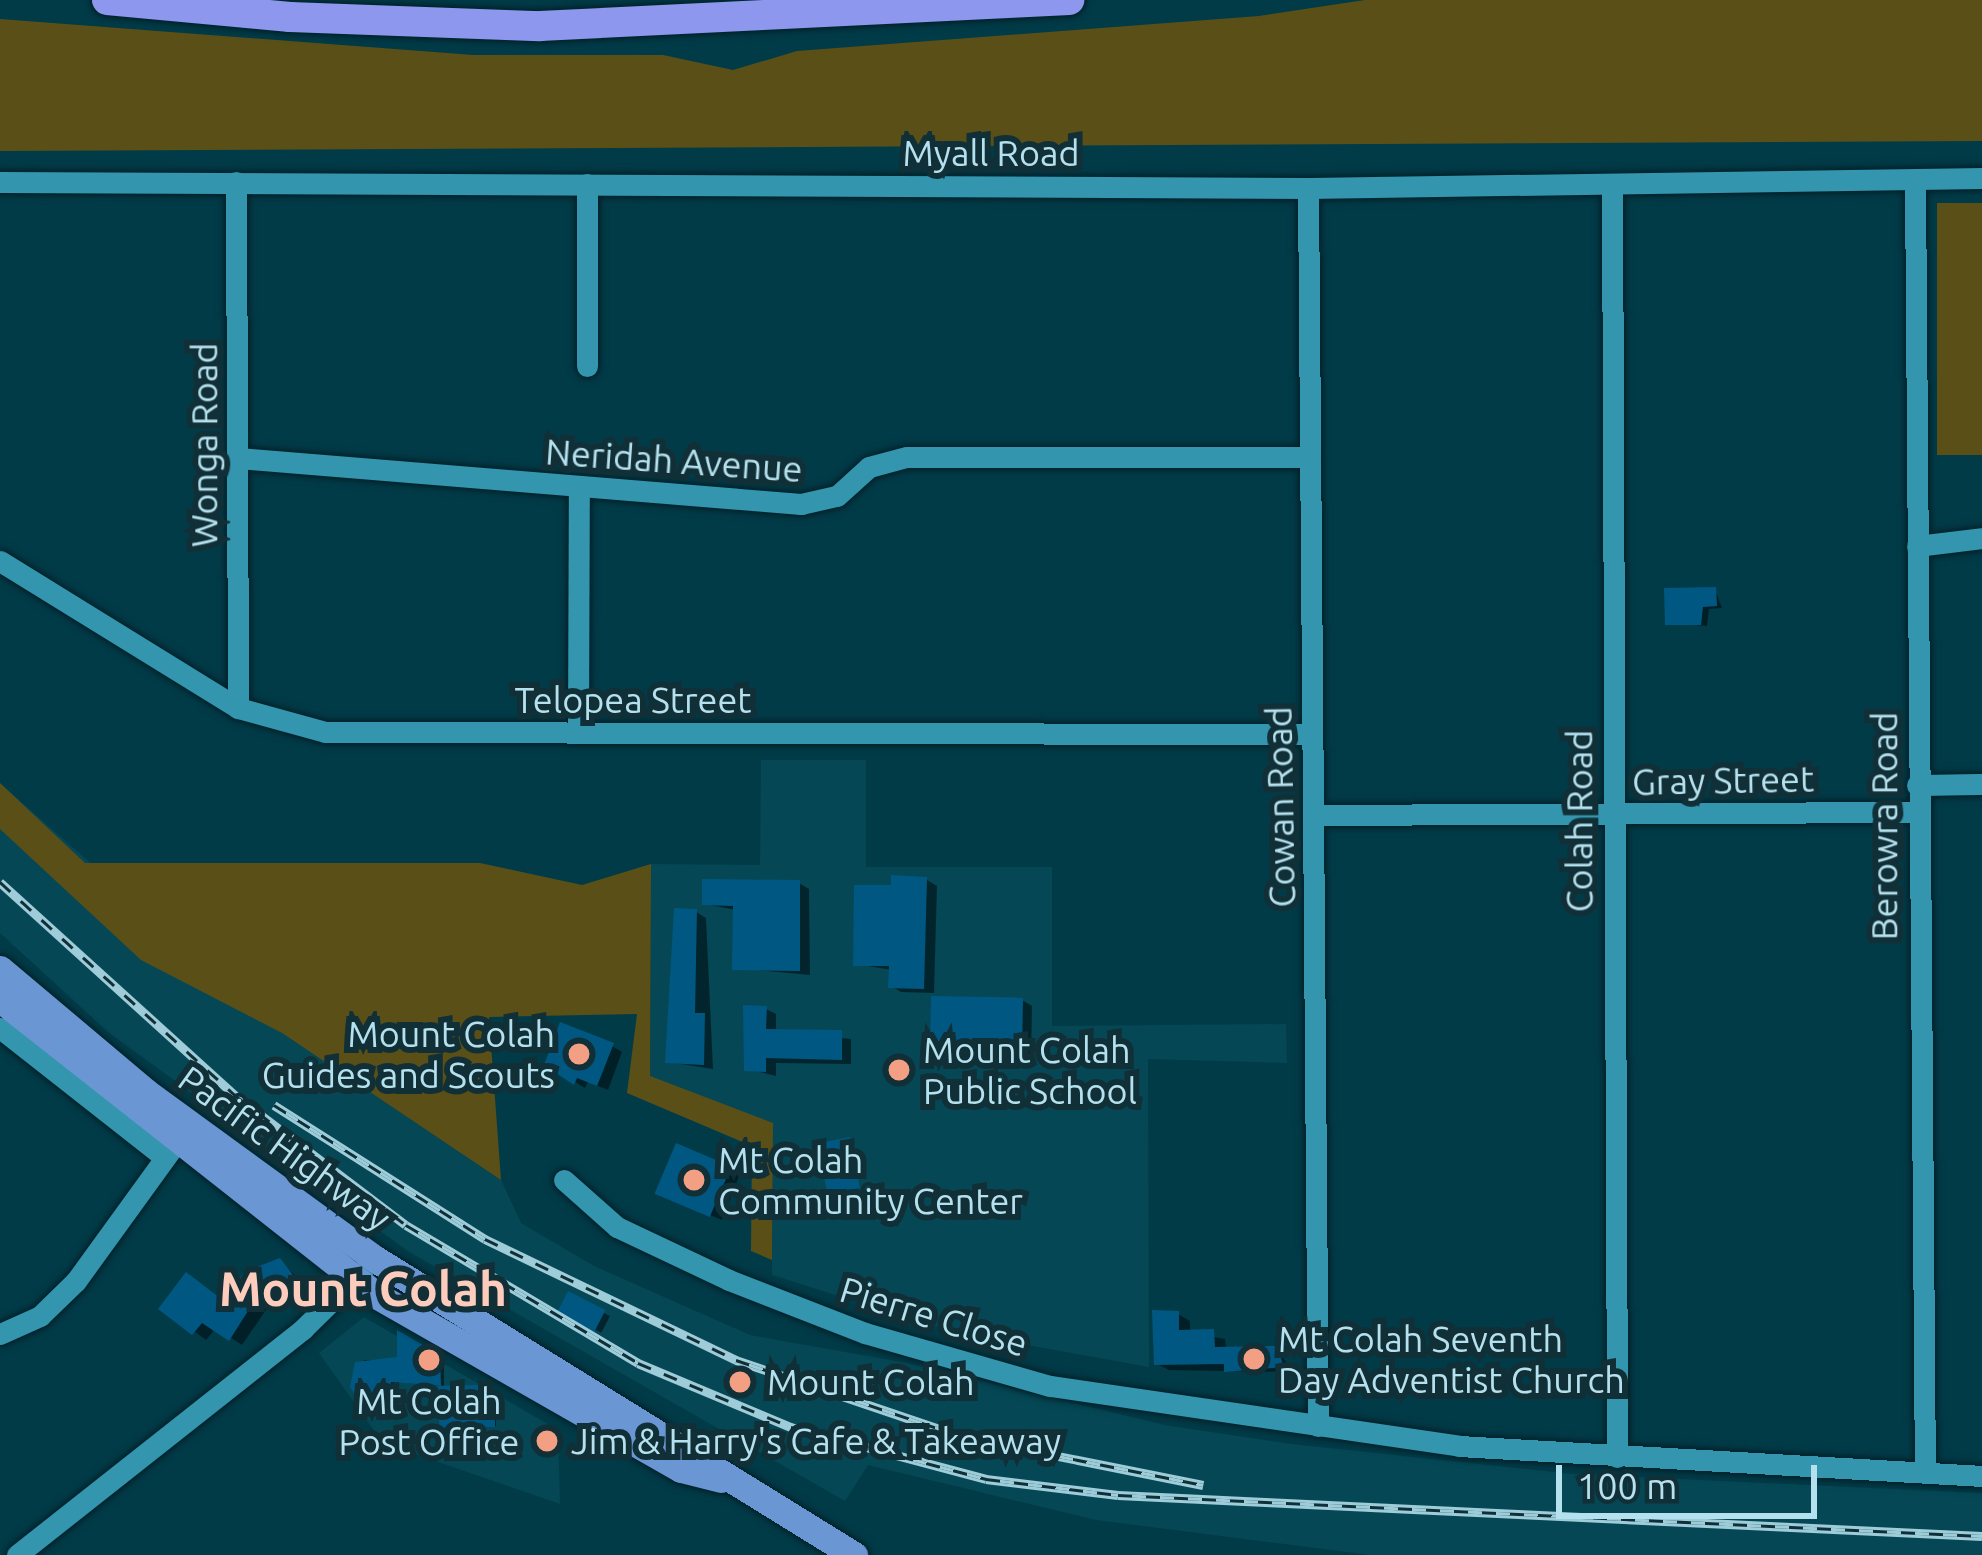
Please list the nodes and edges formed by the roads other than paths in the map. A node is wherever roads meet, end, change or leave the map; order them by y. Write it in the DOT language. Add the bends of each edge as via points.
graph roads {
  1 [pos="107,0"];
  2 [pos="1069,0"];
  3 [pos="1982,178"];
  4 [pos="1915,181"];
  5 [pos="0,182"];
  6 [pos="236,182"];
  7 [pos="587,184"];
  8 [pos="1612,185"];
  9 [pos="1308,188"];
  10 [pos="587,366"];
  11 [pos="1310,457"];
  12 [pos="238,458"];
  13 [pos="579,488"];
  14 [pos="1982,538"];
  15 [pos="1917,546"];
  16 [pos="0,561"];
  17 [pos="238,708"];
  18 [pos="578,732"];
  19 [pos="1312,734"];
  20 [pos="1982,784"];
  21 [pos="1917,785"];
  22 [pos="1917,812"];
  23 [pos="1611,814"];
  24 [pos="1314,815"];
  25 [pos="0,969"];
  26 [pos="0,999"];
  27 [pos="0,1028"];
  28 [pos="146,1092"];
  29 [pos="170,1151"];
  30 [pos="234,1158"];
  31 [pos="564,1180"];
  32 [pos="372,1257"];
  33 [pos="355,1280"];
  34 [pos="0,1334"];
  35 [pos="1318,1426"];
  36 [pos="1617,1457"];
  37 [pos="1925,1471"];
  38 [pos="1982,1475"];
  39 [pos="725,1480"];
  40 [pos="16,1555"];
  41 [pos="854,1555"];
  1 -- 2 [label="highway" via="290,17 540,26"];
  3 -- 4 [label="street, Myall Road"];
  4 -- 8 [label="street, Myall Road"];
  4 -- 15 [label="street, Berowra Road"];
  5 -- 6 [label="street, Myall Road"];
  6 -- 7 [label="street, Myall Road"];
  6 -- 12 [label="street, Wonga Road"];
  7 -- 9 [label="street, Myall Road"];
  7 -- 10 [label="street"];
  8 -- 9 [label="street, Myall Road"];
  8 -- 23 [label="street, Colah Road"];
  9 -- 11 [label="street, Cowan Road"];
  11 -- 13 [label="street, Neridah Avenue" via="907,457 869,467 837,496 801,504"];
  11 -- 19 [label="street, Cowan Road"];
  12 -- 13 [label="street, Neridah Avenue"];
  12 -- 17 [label="street, Wonga Road"];
  13 -- 18 [label="street"];
  14 -- 15 [label="street"];
  15 -- 21 [label="street, Berowra Road"];
  16 -- 17 [label="street, Telopea Street"];
  17 -- 18 [label="street, Telopea Street" via="325,732"];
  18 -- 19 [label="street, Telopea Street"];
  19 -- 24 [label="street, Cowan Road"];
  20 -- 21 [label="street"];
  21 -- 22 [label="street, Berowra Road"];
  22 -- 23 [label="street, Gray Street"];
  22 -- 37 [label="street, Berowra Road"];
  23 -- 24 [label="street, Gray Street"];
  23 -- 36 [label="street, Colah Road"];
  24 -- 35 [label="street, Cowan Road"];
  25 -- 28 [label="main road, Pacific Highway"];
  26 -- 29 [label="main road, Pacific Highway"];
  27 -- 29 [label="street"];
  28 -- 29 [label="street"];
  28 -- 30 [label="main road, Pacific Highway"];
  29 -- 30 [label="street"];
  29 -- 33 [label="main road, Pacific Highway"];
  29 -- 34 [label="street" via="76,1280 40,1316"];
  30 -- 32 [label="main road, Pacific Highway"];
  31 -- 35 [label="street, Pierre Close" via="617,1227 865,1333 1050,1386"];
  32 -- 33 [label="street"];
  32 -- 39 [label="main road, Pacific Highway" via="694,1449"];
  33 -- 39 [label="main road, Pacific Highway" via="680,1469"];
  33 -- 40 [label="street"];
  35 -- 36 [label="street, Pierre Close"];
  36 -- 37 [label="street, Pierre Close"];
  37 -- 38 [label="street, Pierre Close"];
  39 -- 41 [label="main road, Pacific Highway"];
}
